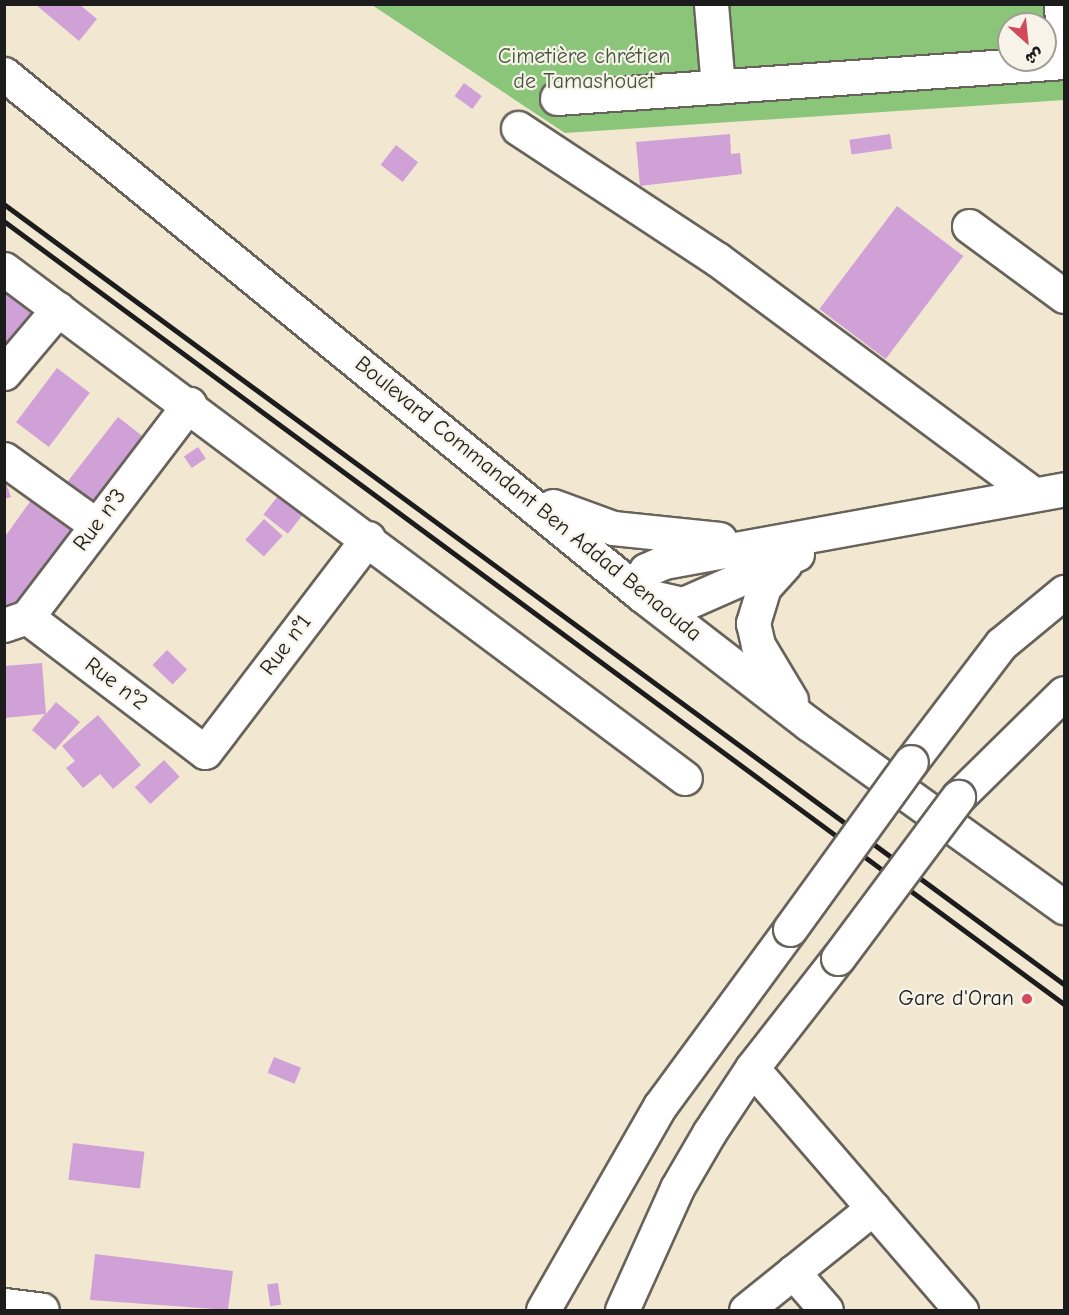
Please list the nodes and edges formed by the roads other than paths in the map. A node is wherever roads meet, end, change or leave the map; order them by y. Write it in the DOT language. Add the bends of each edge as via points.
graph roads {
  1 [pos="711,4"];
  2 [pos="1061,4"];
  3 [pos="1065,62"];
  4 [pos="4,74"];
  5 [pos="718,87"];
  6 [pos="557,98"];
  7 [pos="518,128"];
  8 [pos="969,226"];
  9 [pos="4,269"];
  10 [pos="1065,296"];
  11 [pos="57,309"];
  12 [pos="4,373"];
  13 [pos="189,404"];
  14 [pos="4,459"];
  15 [pos="1049,492"];
  16 [pos="526,494"];
  17 [pos="96,525"];
  18 [pos="834,533"];
  19 [pos="368,538"];
  20 [pos="797,554"];
  21 [pos="1065,592"];
  22 [pos="642,594"];
  23 [pos="16,621"];
  24 [pos="1065,693"];
  25 [pos="809,724"];
  26 [pos="205,752"];
  27 [pos="685,778"];
  28 [pos="1065,907"];
  29 [pos="752,1068"];
  30 [pos="873,1209"];
  31 [pos="793,1272"];
  32 [pos="4,1305"];
  33 [pos="42,1311"];
  34 [pos="543,1311"];
  35 [pos="622,1311"];
  36 [pos="746,1311"];
  37 [pos="826,1311"];
  38 [pos="961,1311"];
  1 -- 5 [label="street"];
  2 -- 3 [label="street"];
  3 -- 5 [label="street"];
  4 -- 16 [label="street, Boulevard Commandant Ben Addad Benaouda"];
  5 -- 6 [label="street"];
  7 -- 15 [label="street" via="717,259"];
  8 -- 10 [label="street"];
  9 -- 11 [label="street"];
  11 -- 12 [label="street"];
  11 -- 13 [label="street"];
  13 -- 17 [label="street, Rue n°3"];
  13 -- 19 [label="street"];
  14 -- 17 [label="street"];
  15 -- 18 [label="street"];
  16 -- 18 [label="street" via="578,518 650,534 730,540"];
  16 -- 22 [label="street, Boulevard Commandant Ben Addad Benaouda"];
  17 -- 23 [label="street, Rue n°3"];
  18 -- 20 [label="street"];
  18 -- 22 [label="street" via="664,562 642,576"];
  19 -- 26 [label="street, Rue n°1"];
  19 -- 27 [label="street"];
  20 -- 22 [label="street" via="699,600 669,604"];
  20 -- 25 [label="street" via="764,587 753,623 768,666"];
  21 -- 34 [label="street, bridge" via="1001,644 660,1106"];
  22 -- 25 [label="street, Boulevard Commandant Ben Addad Benaouda"];
  23 -- 26 [label="street, Rue n°2"];
  24 -- 29 [label="street, bridge" via="958,797"];
  25 -- 28 [label="street, Boulevard Commandant Ben Addad Benaouda"];
  29 -- 30 [label="street"];
  29 -- 35 [label="street" via="677,1188"];
  30 -- 31 [label="street"];
  30 -- 38 [label="street"];
  31 -- 36 [label="street"];
  31 -- 37 [label="street"];
  32 -- 33 [label="street"];
}
